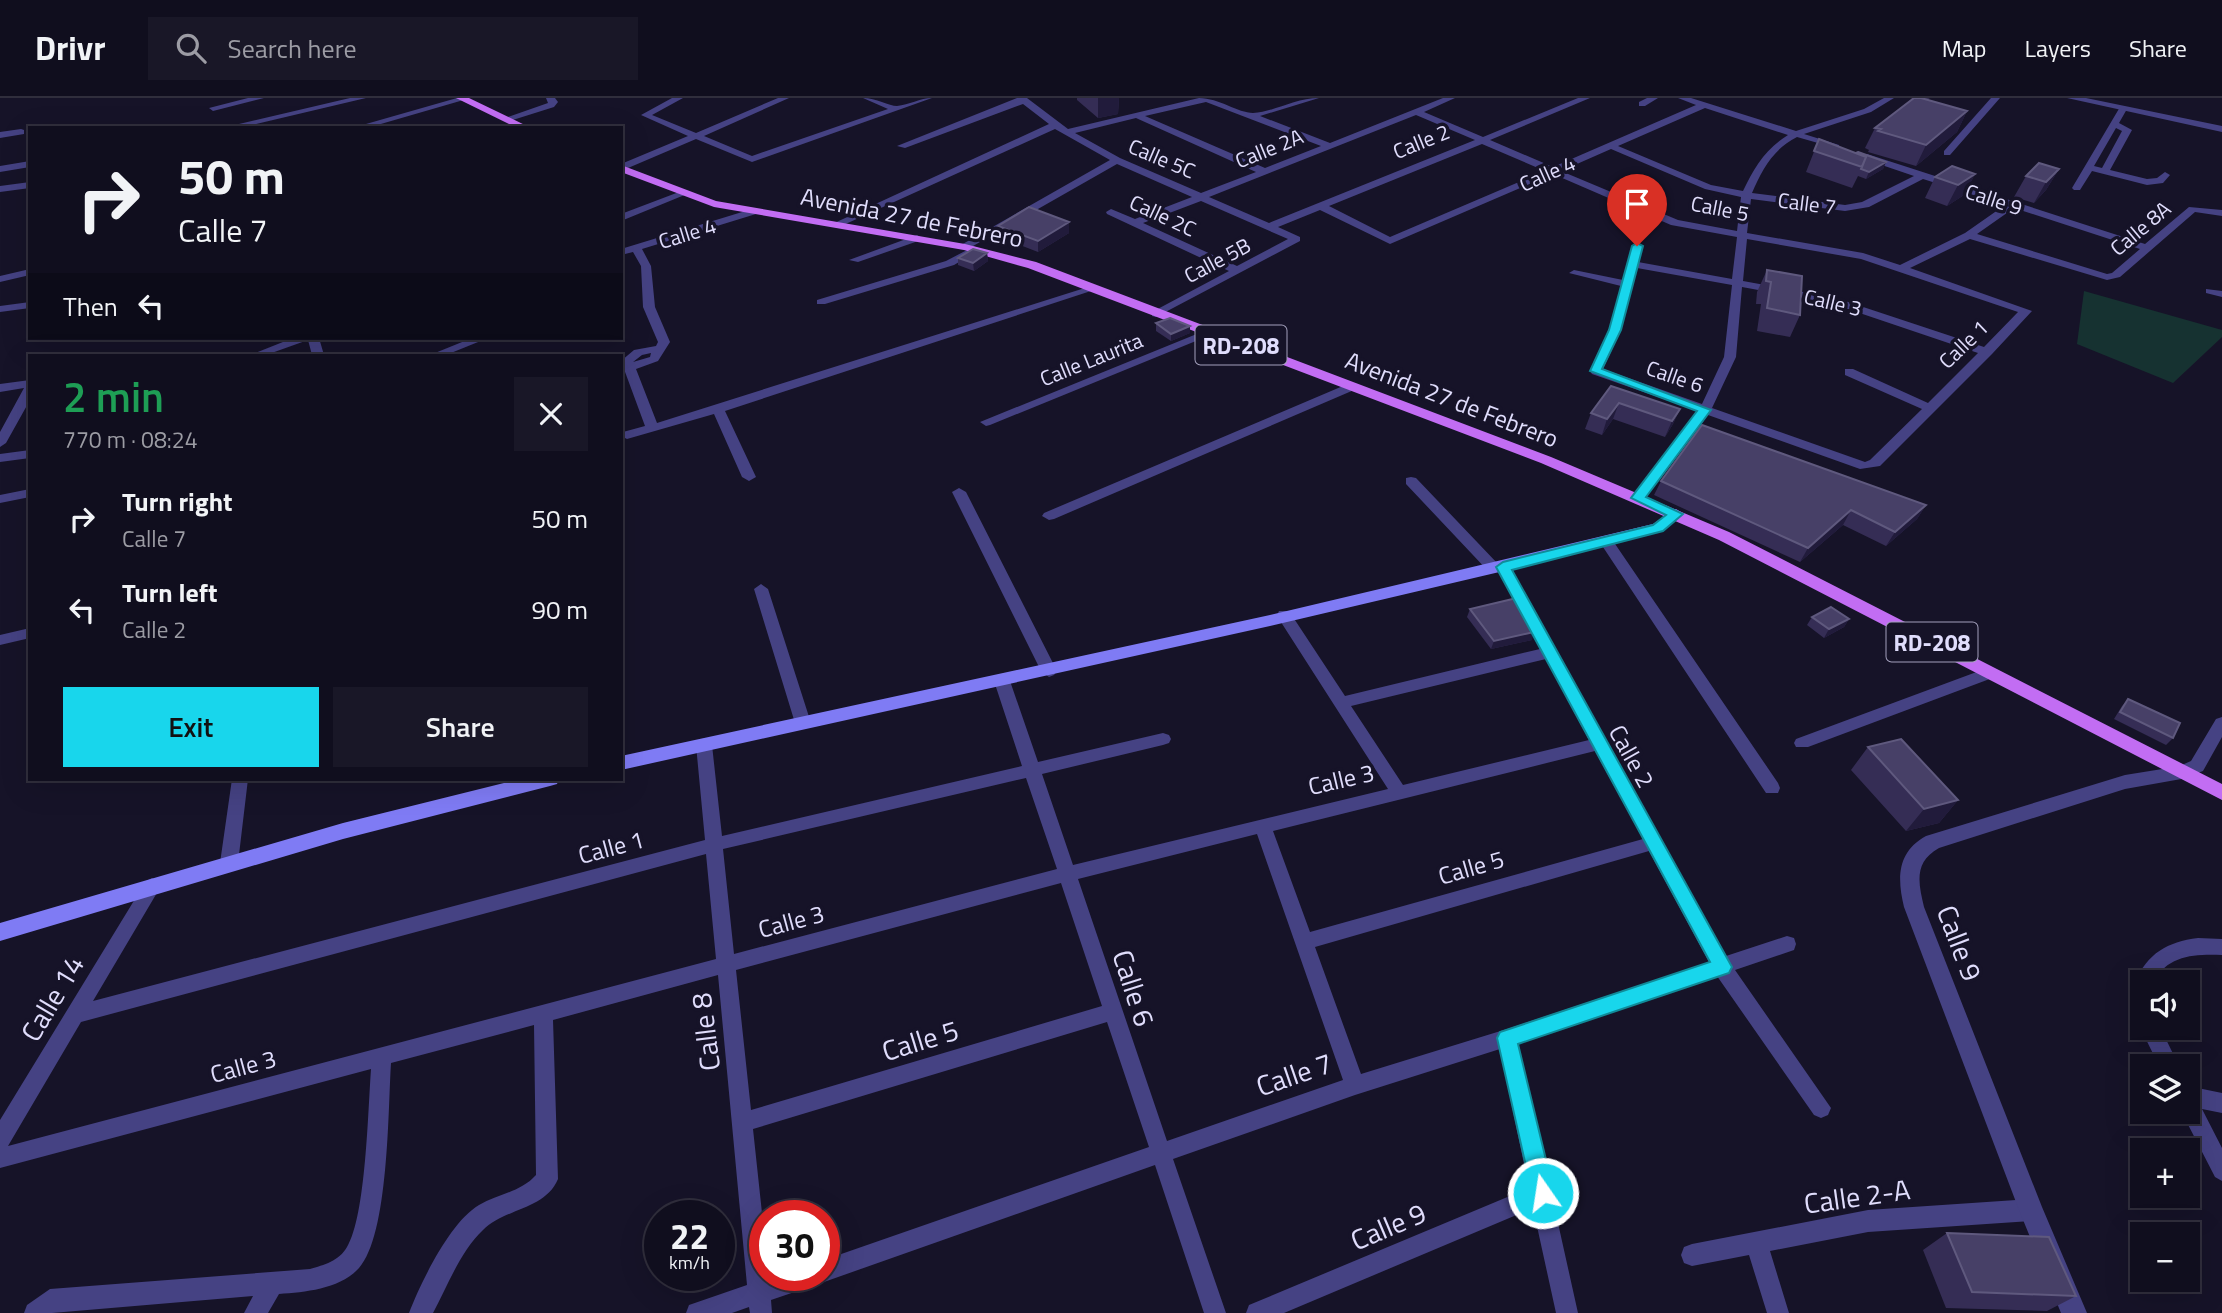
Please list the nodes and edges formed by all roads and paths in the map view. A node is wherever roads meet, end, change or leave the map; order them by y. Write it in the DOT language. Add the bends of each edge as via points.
graph roads {
  1 [pos="260,98"];
  2 [pos="362,98"];
  3 [pos="550,98"];
  4 [pos="679,98"];
  5 [pos="785,98"];
  6 [pos="867,98"];
  7 [pos="928,98"];
  8 [pos="1206,98"];
  9 [pos="1315,98"];
  10 [pos="1451,98"];
  11 [pos="1586,98"];
  12 [pos="1654,98"];
  13 [pos="1682,98"];
  14 [pos="1891,98"];
  15 [pos="1996,98"];
  16 [pos="2071,98"];
  17 [pos="462,99"];
  18 [pos="1023,99"];
  19 [pos="1642,104"];
  20 [pos="1705,105"];
  21 [pos="213,108"];
  22 [pos="896,109"];
  23 [pos="2123,109"];
  24 [pos="1418,112"];
  25 [pos="1138,116"];
  26 [pos="1251,116"];
  27 [pos="506,119"];
  28 [pos="2114,124"];
  29 [pos="1055,125"];
  30 [pos="235,126"];
  31 [pos="363,126"];
  32 [pos="522,126"];
  33 [pos="2222,129"];
  34 [pos="21,132"];
  35 [pos="1066,132"];
  36 [pos="1796,133"];
  37 [pos="0,135"];
  38 [pos="697,137"];
  39 [pos="1484,140"];
  40 [pos="1327,145"];
  41 [pos="902,146"];
  42 [pos="1611,146"];
  43 [pos="1847,150"];
  44 [pos="1947,153"];
  45 [pos="1859,155"];
  46 [pos="1117,160"];
  47 [pos="28,164"];
  48 [pos="623,167"];
  49 [pos="2090,167"];
  50 [pos="0,169"];
  51 [pos="623,169"];
  52 [pos="1553,170"];
  53 [pos="1263,171"];
  54 [pos="2105,171"];
  55 [pos="2165,175"];
  56 [pos="1921,176"];
  57 [pos="28,186"];
  58 [pos="2077,188"];
  59 [pos="0,189"];
  60 [pos="682,194"];
  61 [pos="1201,195"];
  62 [pos="1746,195"];
  63 [pos="2012,205"];
  64 [pos="1320,206"];
  65 [pos="752,212"];
  66 [pos="1111,212"];
  67 [pos="2222,212"];
  68 [pos="623,217"];
  69 [pos="1135,223"];
  70 [pos="835,225"];
  71 [pos="1272,226"];
  72 [pos="1969,235"];
  73 [pos="1744,236"];
  74 [pos="917,239"];
  75 [pos="1296,239"];
  76 [pos="1637,246"];
  77 [pos="636,248"];
  78 [pos="970,248"];
  79 [pos="2146,248"];
  80 [pos="623,251"];
  81 [pos="853,260"];
  82 [pos="1633,264"];
  83 [pos="1903,268"];
  84 [pos="1238,271"];
  85 [pos="28,272"];
  86 [pos="1574,273"];
  87 [pos="0,279"];
  88 [pos="1737,282"];
  89 [pos="1629,284"];
  90 [pos="1093,289"];
  91 [pos="821,302"];
  92 [pos="28,305"];
  93 [pos="0,309"];
  94 [pos="2026,311"];
  95 [pos="1156,314"];
  96 [pos="1209,332"];
  97 [pos="297,340"];
  98 [pos="477,340"];
  99 [pos="1988,352"];
  100 [pos="259,354"];
  101 [pos="439,354"];
  102 [pos="1849,372"];
  103 [pos="28,387"];
  104 [pos="1350,387"];
  105 [pos="0,388"];
  106 [pos="28,391"];
  107 [pos="1930,408"];
  108 [pos="718,409"];
  109 [pos="1704,410"];
  110 [pos="986,422"];
  111 [pos="652,427"];
  112 [pos="627,435"];
  113 [pos="0,443"];
  114 [pos="28,454"];
  115 [pos="0,458"];
  116 [pos="1865,466"];
  117 [pos="749,477"];
  118 [pos="1411,481"];
  119 [pos="959,492"];
  120 [pos="28,493"];
  121 [pos="1638,498"];
  122 [pos="0,499"];
  123 [pos="1676,514"];
  124 [pos="1049,516"];
  125 [pos="1606,541"];
  126 [pos="1498,568"];
  127 [pos="761,589"];
  128 [pos="1284,615"];
  129 [pos="28,633"];
  130 [pos="0,640"];
  131 [pos="1548,653"];
  132 [pos="1049,671"];
  133 [pos="1990,673"];
  134 [pos="1002,681"];
  135 [pos="1340,703"];
  136 [pos="803,723"];
  137 [pos="2222,723"];
  138 [pos="1163,739"];
  139 [pos="1802,743"];
  140 [pos="1598,744"];
  141 [pos="704,745"];
  142 [pos="623,763"];
  143 [pos="1033,770"];
  144 [pos="2181,773"];
  145 [pos="240,781"];
  146 [pos="541,781"];
  147 [pos="1772,788"];
  148 [pos="1399,792"];
  149 [pos="2222,793"];
  150 [pos="1262,825"];
  151 [pos="1652,843"];
  152 [pos="712,845"];
  153 [pos="229,863"];
  154 [pos="1067,874"];
  155 [pos="152,887"];
  156 [pos="0,932"];
  157 [pos="1304,942"];
  158 [pos="1787,944"];
  159 [pos="2222,947"];
  160 [pos="726,966"];
  161 [pos="1723,967"];
  162 [pos="2149,970"];
  163 [pos="1112,1012"];
  164 [pos="543,1013"];
  165 [pos="75,1015"];
  166 [pos="1507,1038"];
  167 [pos="382,1057"];
  168 [pos="1354,1085"];
  169 [pos="2200,1098"];
  170 [pos="2222,1103"];
  171 [pos="1821,1108"];
  172 [pos="744,1122"];
  173 [pos="2199,1124"];
  174 [pos="0,1139"];
  175 [pos="1162,1153"];
  176 [pos="0,1158"];
  177 [pos="2222,1170"];
  178 [pos="1543,1193"];
  179 [pos="2031,1210"];
  180 [pos="1756,1241"];
  181 [pos="1692,1255"];
  182 [pos="840,1265"];
  183 [pos="273,1283"];
  184 [pos="782,1291"];
  185 [pos="759,1303"];
  186 [pos="35,1313"];
  187 [pos="255,1313"];
  188 [pos="420,1313"];
  189 [pos="697,1313"];
  190 [pos="1215,1313"];
  191 [pos="1257,1313"];
  192 [pos="1567,1313"];
  193 [pos="1778,1313"];
  194 [pos="2074,1313"];
  1 -- 21 [label="street"];
  2 -- 30 [label="street"];
  3 -- 27 [label="street" via="551,105"];
  4 -- 38 [label="street" via="645,114"];
  5 -- 38 [label="street"];
  6 -- 22 [label="street"];
  7 -- 22 [label="street"];
  8 -- 25 [label="street"];
  8 -- 26 [label="street"];
  9 -- 26 [label="street"];
  10 -- 24 [label="street"];
  11 -- 39 [label="street, Calle 2"];
  12 -- 19 [label="street"];
  13 -- 20 [label="street"];
  14 -- 36 [label="street" via="1875,109"];
  15 -- 44 [label="street"];
  16 -- 23 [label="street"];
  17 -- 27 [label="main road"];
  17 -- 31 [label="street"];
  18 -- 29 [label="street, Calle 5C"];
  18 -- 41 [label="street"];
  20 -- 36 [label="street"];
  20 -- 42 [label="street, Calle 4"];
  22 -- 38 [label="street" via="756,159"];
  23 -- 28 [label="street"];
  23 -- 33 [label="street"];
  24 -- 39 [label="street, Calle 5"];
  24 -- 40 [label="street, Calle 2A"];
  25 -- 35 [label="street"];
  25 -- 53 [label="street"];
  26 -- 40 [label="street"];
  27 -- 32 [label="main road"];
  28 -- 49 [label="street"];
  28 -- 54 [label="street" via="2127,130"];
  29 -- 35 [label="street, Calle 5C"];
  29 -- 70 [label="street"];
  34 -- 37 [label="street"];
  35 -- 46 [label="street, Calle 5C"];
  36 -- 43 [label="street"];
  36 -- 62 [label="street" via="1782,139 1764,157"];
  38 -- 48 [label="street"];
  39 -- 52 [label="street, Calle 5"];
  39 -- 64 [label="street, Calle 2"];
  40 -- 53 [label="street, Calle 2A"];
  42 -- 52 [label="street, Calle 4"];
  42 -- 62 [label="street, Calle 7" via="1708,187"];
  45 -- 56 [label="street, Calle 9"];
  46 -- 61 [label="street, Calle 5C"];
  46 -- 78 [label="street"];
  47 -- 50 [label="street"];
  49 -- 54 [label="street"];
  49 -- 58 [label="street"];
  51 -- 60 [label="main road, Avenida 27 de Febrero / RD-208"];
  52 -- 64 [label="street, Calle 4" via="1390,241"];
  52 -- 73 [label="street, Calle 5" via="1675,223"];
  53 -- 61 [label="street, Calle 2A"];
  54 -- 55 [label="street" via="2152,182"];
  56 -- 62 [label="street, Calle 7" via="1854,208"];
  56 -- 63 [label="street, Calle 9"];
  57 -- 59 [label="street"];
  60 -- 65 [label="main road, Avenida 27 de Febrero / RD-208"];
  60 -- 68 [label="street"];
  61 -- 69 [label="street, Calle 2A"];
  61 -- 71 [label="street, Calle 5C"];
  62 -- 73 [label="street"];
  63 -- 72 [label="street"];
  63 -- 79 [label="street, Calle 9"];
  64 -- 71 [label="street, Calle 2"];
  65 -- 70 [label="main road, Avenida 27 de Febrero / RD-208"];
  65 -- 77 [label="street, Calle 4"];
  66 -- 69 [label="street, Calle 2C"];
  67 -- 79 [label="street, Calle 8A" via="2198,208"];
  69 -- 84 [label="street, Calle 2C"];
  70 -- 74 [label="main road, Avenida 27 de Febrero / RD-208"];
  71 -- 75 [label="street, Calle 5C"];
  72 -- 79 [label="street, Calle 8A" via="2107,277 2116,275"];
  72 -- 83 [label="street"];
  73 -- 83 [label="street, Calle 5" via="1863,256"];
  73 -- 88 [label="street"];
  74 -- 78 [label="main road, Avenida 27 de Febrero / RD-208"];
  74 -- 81 [label="street"];
  75 -- 84 [label="street, Calle 5B"];
  76 -- 82 [label="street, Calle 6"];
  77 -- 80 [label="street, Calle 4"];
  77 -- 111 [label="street" via="646,266 649,307 664,342 627,361"];
  78 -- 90 [label="main road, Avenida 27 de Febrero / RD-208"];
  78 -- 91 [label="street" via="950,263"];
  82 -- 88 [label="street, Calle 3"];
  82 -- 89 [label="street, Calle 6"];
  83 -- 94 [label="street, Calle 5"];
  84 -- 95 [label="street, Calle 5B"];
  85 -- 87 [label="street"];
  86 -- 89 [label="street"];
  88 -- 99 [label="street, Calle 3" via="1865,309"];
  88 -- 109 [label="street" via="1730,357"];
  89 -- 109 [label="street, Calle 6" via="1596,371"];
  90 -- 95 [label="main road, Avenida 27 de Febrero / RD-208"];
  90 -- 108 [label="street"];
  92 -- 93 [label="street"];
  94 -- 99 [label="street, Calle 1"];
  95 -- 96 [label="main road, Avenida 27 de Febrero / RD-208"];
  96 -- 104 [label="main road, Avenida 27 de Febrero / RD-208"];
  96 -- 110 [label="street, Calle Laurita"];
  97 -- 100 [label="street"];
  98 -- 101 [label="street"];
  99 -- 107 [label="street, Calle 1"];
  102 -- 107 [label="street"];
  103 -- 105 [label="street"];
  104 -- 121 [label="main road, Avenida 27 de Febrero / RD-208"];
  104 -- 124 [label="street"];
  106 -- 113 [label="street"];
  107 -- 116 [label="street, Calle 1" via="1875,463"];
  108 -- 111 [label="street"];
  108 -- 117 [label="street"];
  109 -- 116 [label="street, Calle 6"];
  109 -- 121 [label="street"];
  111 -- 112 [label="street"];
  114 -- 115 [label="street"];
  118 -- 126 [label="street, Calle 2"];
  119 -- 132 [label="street"];
  120 -- 122 [label="street"];
  121 -- 123 [label="main road, Avenida 27 de Febrero / RD-208"];
  123 -- 125 [label="main road" via="1658,528"];
  123 -- 133 [label="main road, Avenida 27 de Febrero / RD-208"];
  125 -- 126 [label="main road"];
  125 -- 147 [label="street"];
  126 -- 128 [label="main road"];
  126 -- 131 [label="street, Calle 2"];
  127 -- 136 [label="street"];
  128 -- 132 [label="main road"];
  128 -- 135 [label="street"];
  129 -- 130 [label="street"];
  131 -- 135 [label="street"];
  131 -- 140 [label="street, Calle 2"];
  132 -- 134 [label="main road"];
  133 -- 139 [label="street"];
  133 -- 144 [label="main road, Avenida 27 de Febrero / RD-208"];
  134 -- 136 [label="main road"];
  134 -- 143 [label="street, Calle 6"];
  135 -- 148 [label="street"];
  136 -- 141 [label="main road"];
  137 -- 144 [label="street" via="2197,766"];
  138 -- 143 [label="street, Calle 1"];
  140 -- 148 [label="street, Calle 3"];
  140 -- 151 [label="street, Calle 2"];
  141 -- 142 [label="main road"];
  141 -- 152 [label="street, Calle 8"];
  143 -- 152 [label="street, Calle 1"];
  143 -- 154 [label="street, Calle 6"];
  144 -- 149 [label="main road, Avenida 27 de Febrero / RD-208"];
  144 -- 179 [label="street, Calle 9" via="2125,782 1933,842 1919,850 1910,863 1908,884 1914,907"];
  145 -- 153 [label="street"];
  146 -- 153 [label="main road"];
  148 -- 150 [label="street, Calle 3"];
  150 -- 154 [label="street, Calle 3"];
  150 -- 157 [label="street"];
  151 -- 157 [label="street, Calle 5"];
  151 -- 161 [label="street, Calle 2"];
  152 -- 160 [label="street, Calle 8"];
  152 -- 165 [label="street, Calle 1"];
  153 -- 155 [label="main road"];
  154 -- 160 [label="street, Calle 3"];
  154 -- 163 [label="street, Calle 6"];
  155 -- 156 [label="main road"];
  155 -- 165 [label="street, Calle 14"];
  157 -- 168 [label="street"];
  158 -- 161 [label="street, Calle 7"];
  159 -- 162 [label="street" via="2192,946 2170,952"];
  160 -- 164 [label="street, Calle 3"];
  160 -- 172 [label="street, Calle 8"];
  161 -- 166 [label="street, Calle 7"];
  161 -- 171 [label="street, Calle 2"];
  163 -- 172 [label="street, Calle 5"];
  163 -- 175 [label="street, Calle 6"];
  164 -- 167 [label="street, Calle 3"];
  164 -- 188 [label="street" via="547,1179 530,1195 479,1218"];
  165 -- 174 [label="street, Calle 14"];
  166 -- 168 [label="street, Calle 7"];
  166 -- 178 [label="street"];
  167 -- 176 [label="street, Calle 3"];
  167 -- 183 [label="street" via="369,1202 356,1254 330,1274"];
  168 -- 175 [label="street, Calle 7"];
  169 -- 170 [label="street"];
  172 -- 185 [label="street, Calle 8"];
  173 -- 177 [label="street"];
  175 -- 182 [label="street, Calle 7"];
  175 -- 190 [label="street, Calle 6"];
  178 -- 191 [label="street, Calle 9"];
  178 -- 192 [label="street"];
  179 -- 180 [label="street, Calle 2-A" via="1868,1221"];
  179 -- 194 [label="street, Calle 9"];
  180 -- 181 [label="street, Calle 2-A"];
  180 -- 193 [label="street"];
  183 -- 186 [label="street" via="50,1300"];
  183 -- 187 [label="street"];
  184 -- 185 [label="street"];
  185 -- 189 [label="street"];
}
